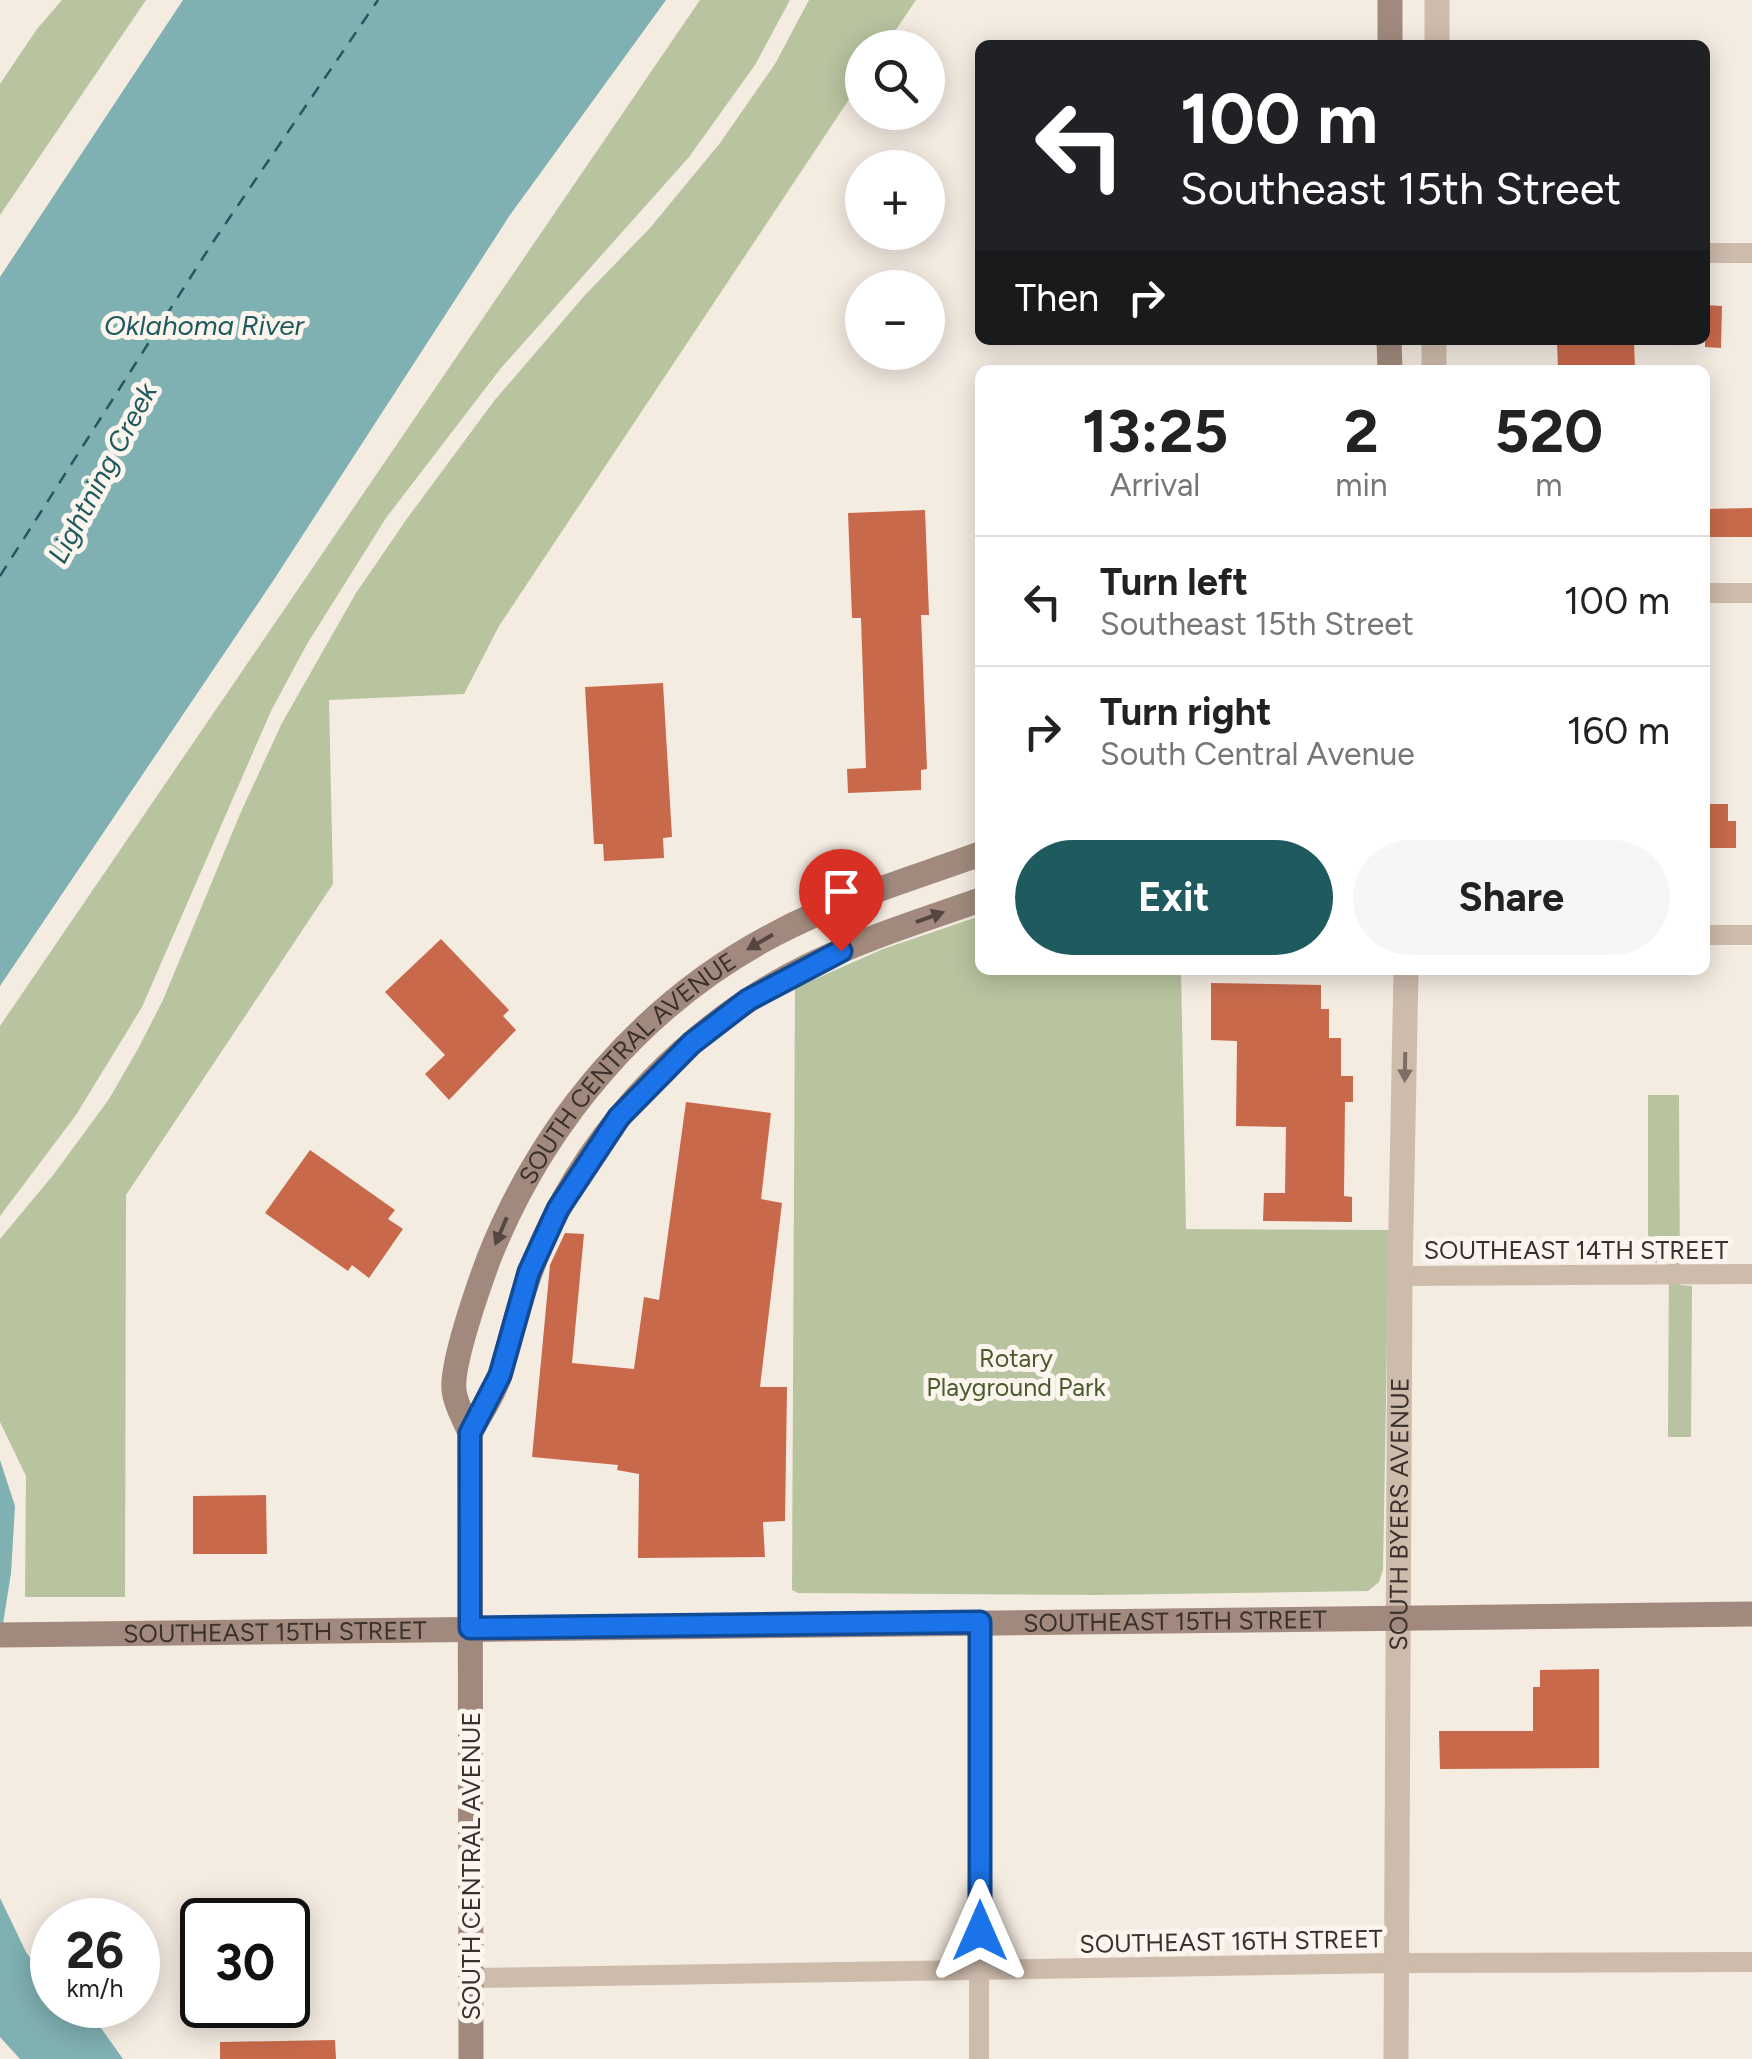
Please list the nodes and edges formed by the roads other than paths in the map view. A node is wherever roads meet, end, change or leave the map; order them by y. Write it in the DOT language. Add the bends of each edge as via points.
graph roads {
  1 [pos="1390,0"];
  2 [pos="1437,0"];
  3 [pos="1390,40"];
  4 [pos="1436,40"];
  5 [pos="1710,253"];
  6 [pos="1752,253"];
  7 [pos="1710,593"];
  8 [pos="1752,593"];
  9 [pos="975,856"];
  10 [pos="975,902"];
  11 [pos="1710,935"];
  12 [pos="1752,935"];
  13 [pos="1406,975"];
  14 [pos="1752,1274"];
  15 [pos="1400,1276"];
  16 [pos="470,1433"];
  17 [pos="1752,1614"];
  18 [pos="1398,1616"];
  19 [pos="980,1622"];
  20 [pos="470,1628"];
  21 [pos="0,1635"];
  22 [pos="1752,1962"];
  23 [pos="1396,1963"];
  24 [pos="979,1970"];
  25 [pos="472,1978"];
  26 [pos="471,2059"];
  27 [pos="979,2059"];
  28 [pos="1396,2059"];
  1 -- 3 [label="main road"];
  2 -- 4 [label="street"];
  5 -- 6 [label="street"];
  7 -- 8 [label="street"];
  9 -- 16 [label="main road, SOUTH CENTRAL AVENUE, one-way" via="757,944 680,998 596,1078 511,1206 482,1278 454,1390"];
  16 -- 10 [label="main road, SOUTH CENTRAL AVENUE, one-way" via="500,1375 529,1272 558,1209 640,1092 692,1043 779,981"];
  11 -- 12 [label="street"];
  13 -- 15 [label="street, SOUTH BYERS AVENUE, one-way"];
  14 -- 15 [label="street, SOUTHEAST 14TH STREET"];
  15 -- 18 [label="street, SOUTH BYERS AVENUE"];
  16 -- 20 [label="main road, SOUTH CENTRAL AVENUE"];
  17 -- 18 [label="main road, SOUTHEAST 15TH STREET"];
  18 -- 19 [label="main road, SOUTHEAST 15TH STREET"];
  18 -- 23 [label="street, SOUTH BYERS AVENUE"];
  19 -- 20 [label="main road, SOUTHEAST 15TH STREET"];
  19 -- 24 [label="street"];
  20 -- 21 [label="main road, SOUTHEAST 15TH STREET"];
  20 -- 25 [label="main road, SOUTH CENTRAL AVENUE"];
  22 -- 23 [label="street, SOUTHEAST 16TH STREET"];
  23 -- 24 [label="street, SOUTHEAST 16TH STREET"];
  23 -- 28 [label="street, SOUTH BYERS AVENUE"];
  24 -- 25 [label="street, SOUTHEAST 16TH STREET"];
  24 -- 27 [label="street"];
  25 -- 26 [label="main road, SOUTH CENTRAL AVENUE"];
}
